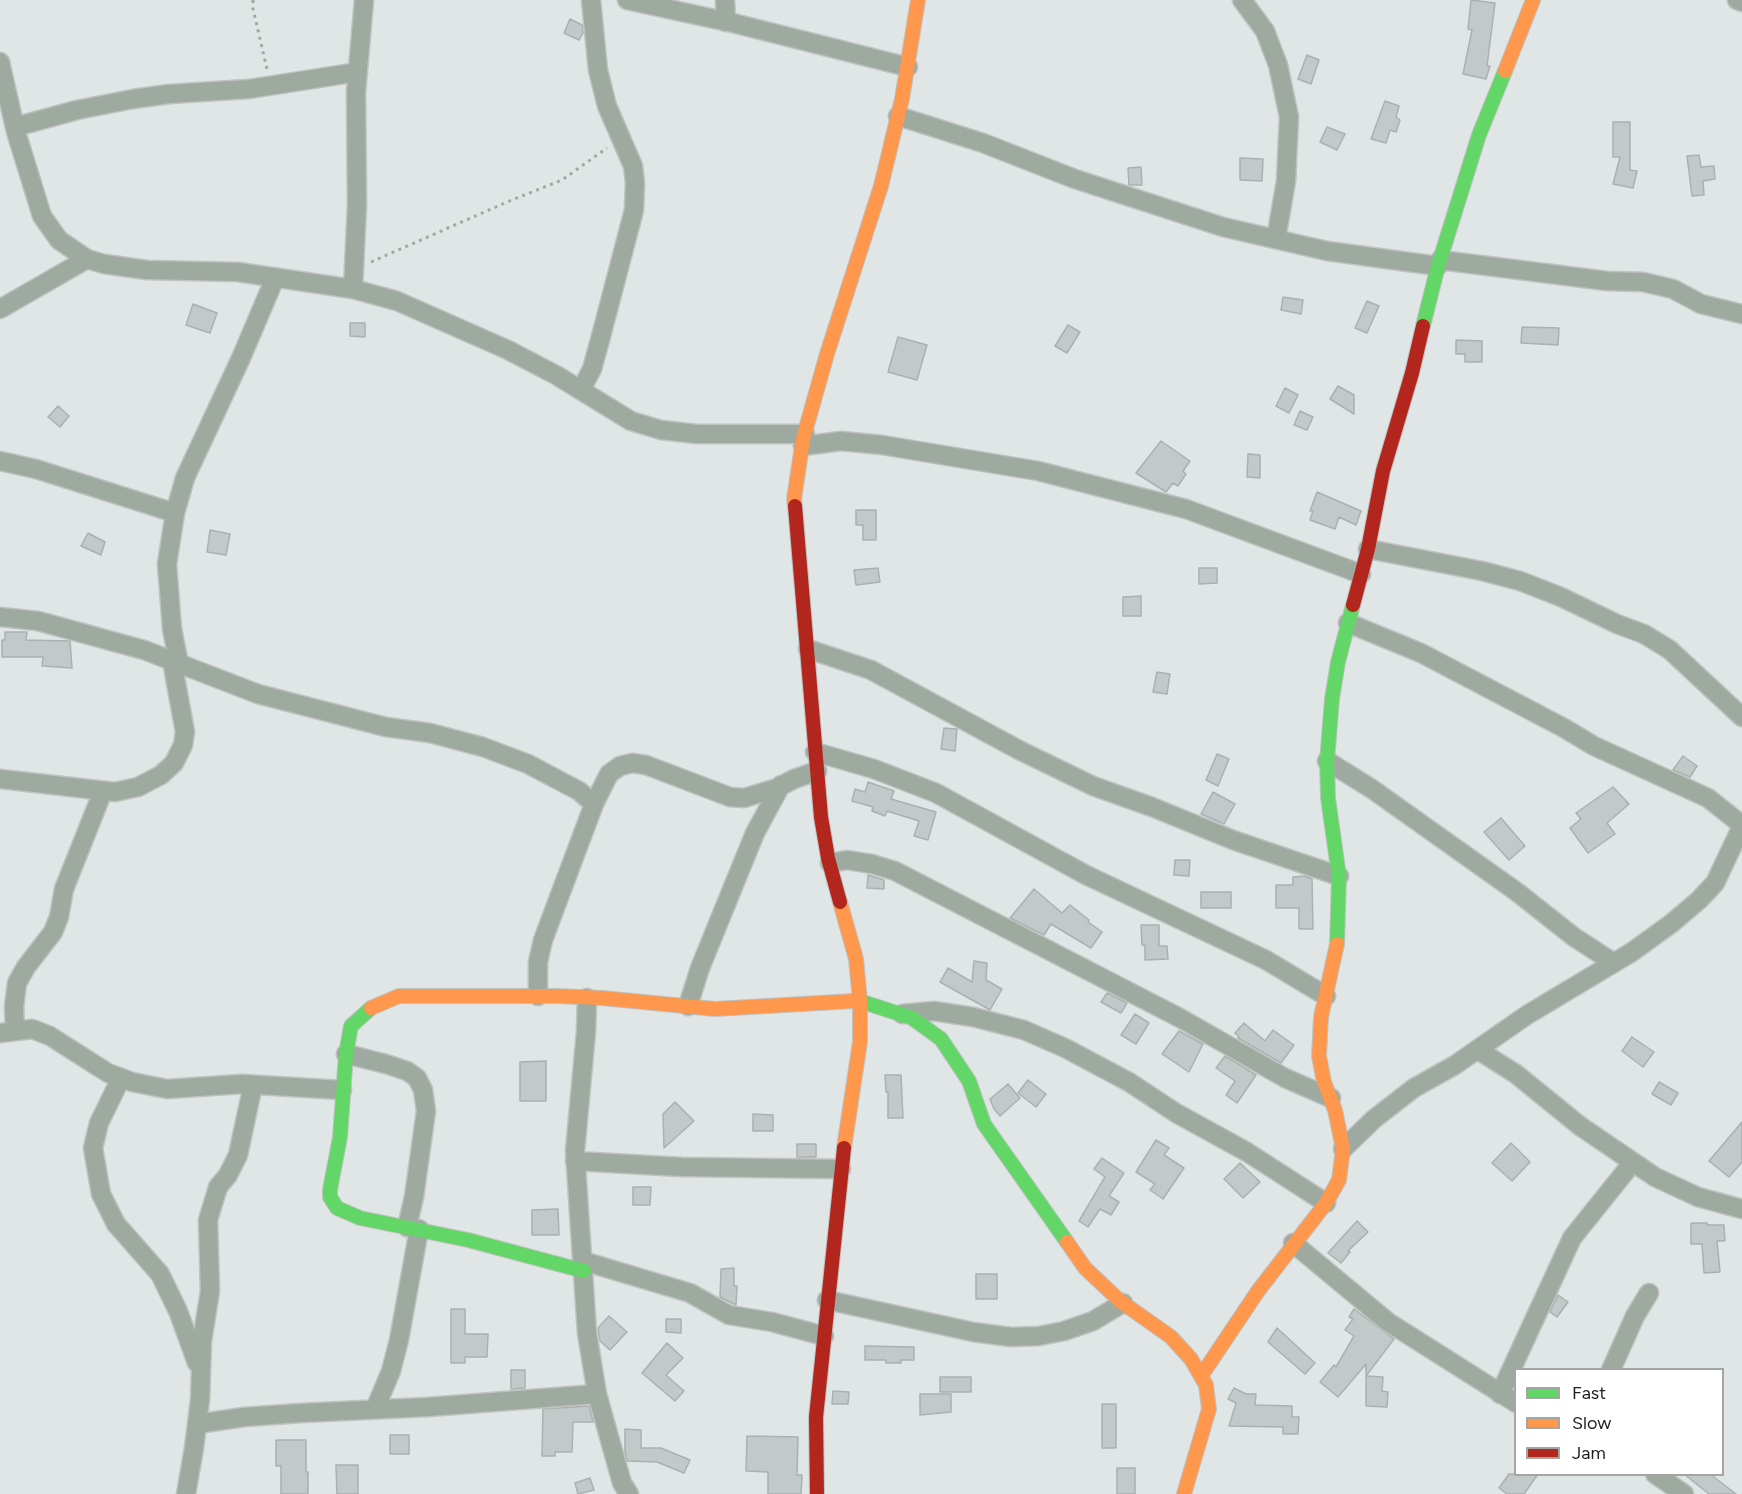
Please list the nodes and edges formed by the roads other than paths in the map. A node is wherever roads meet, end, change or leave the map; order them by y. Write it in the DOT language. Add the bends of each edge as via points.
graph roads {
  1 [pos="364,0"];
  2 [pos="591,0"];
  3 [pos="627,0"];
  4 [pos="725,0"];
  5 [pos="918,0"];
  6 [pos="1242,0"];
  7 [pos="1533,0"];
  8 [pos="1737,0"];
  9 [pos="1742,2"];
  10 [pos="726,22"];
  11 [pos="0,62"];
  12 [pos="908,67"];
  13 [pos="358,72"];
  14 [pos="898,116"];
  15 [pos="15,128"];
  16 [pos="1276,239"];
  17 [pos="87,259"];
  18 [pos="1439,263"];
  19 [pos="275,278"];
  20 [pos="353,281"];
  21 [pos="0,309"];
  22 [pos="1742,314"];
  23 [pos="581,390"];
  24 [pos="804,440"];
  25 [pos="0,461"];
  26 [pos="175,513"];
  27 [pos="1368,549"];
  28 [pos="1361,574"];
  29 [pos="0,617"];
  30 [pos="1348,623"];
  31 [pos="808,649"];
  32 [pos="175,663"];
  33 [pos="1742,717"];
  34 [pos="815,752"];
  35 [pos="1327,761"];
  36 [pos="817,771"];
  37 [pos="0,778"];
  38 [pos="781,786"];
  39 [pos="103,791"];
  40 [pos="594,804"];
  41 [pos="1742,825"];
  42 [pos="830,863"];
  43 [pos="1339,876"];
  44 [pos="1614,963"];
  45 [pos="538,996"];
  46 [pos="1326,996"];
  47 [pos="586,998"];
  48 [pos="860,1001"];
  49 [pos="688,1006"];
  50 [pos="902,1014"];
  51 [pos="8,1032"];
  52 [pos="1478,1050"];
  53 [pos="346,1054"];
  54 [pos="121,1078"];
  55 [pos="253,1085"];
  56 [pos="342,1090"];
  57 [pos="1330,1098"];
  58 [pos="1343,1149"];
  59 [pos="575,1161"];
  60 [pos="1633,1162"];
  61 [pos="841,1168"];
  62 [pos="1326,1203"];
  63 [pos="1742,1209"];
  64 [pos="413,1228"];
  65 [pos="1293,1243"];
  66 [pos="583,1266"];
  67 [pos="1649,1293"];
  68 [pos="827,1300"];
  69 [pos="1123,1303"];
  70 [pos="824,1336"];
  71 [pos="1520,1368"];
  72 [pos="1612,1368"];
  73 [pos="201,1372"];
  74 [pos="1201,1376"];
  75 [pos="1514,1383"];
  76 [pos="597,1394"];
  77 [pos="1508,1398"];
  78 [pos="375,1409"];
  79 [pos="197,1424"];
  80 [pos="1658,1476"];
  81 [pos="186,1494"];
  82 [pos="629,1494"];
  83 [pos="817,1494"];
  84 [pos="1184,1494"];
  85 [pos="1684,1494"];
  1 -- 13 [label="street"];
  2 -- 23 [label="street" via="598,70 607,106 633,166 635,183 634,210 592,369"];
  3 -- 10 [label="street"];
  4 -- 10 [label="street"];
  5 -- 12 [label="street"];
  6 -- 16 [label="street" via="1265,31 1278,65 1289,117 1286,180"];
  7 -- 18 [label="street" via="1479,135"];
  8 -- 9 [label="street"];
  10 -- 12 [label="street"];
  11 -- 15 [label="street"];
  12 -- 14 [label="street"];
  13 -- 15 [label="street" via="269,86 133,99"];
  13 -- 20 [label="street"];
  14 -- 16 [label="street" via="1212,224"];
  14 -- 24 [label="street" via="881,186"];
  15 -- 17 [label="street" via="42,216 59,240"];
  16 -- 18 [label="street" via="1327,251"];
  17 -- 19 [label="street" via="147,270 238,272"];
  17 -- 21 [label="street"];
  18 -- 22 [label="street" via="1642,282"];
  18 -- 27 [label="street" via="1383,471"];
  19 -- 20 [label="street"];
  19 -- 26 [label="street" via="185,478"];
  20 -- 23 [label="street" via="508,350"];
  23 -- 24 [label="street" via="631,421 661,430"];
  24 -- 28 [label="street" via="882,445 1038,471 1186,509"];
  24 -- 31 [label="street" via="794,499"];
  25 -- 26 [label="street"];
  26 -- 32 [label="street" via="167,564"];
  27 -- 28 [label="street"];
  27 -- 33 [label="street" via="1520,581 1644,634 1671,650"];
  28 -- 30 [label="street"];
  29 -- 32 [label="street" via="92,634"];
  30 -- 35 [label="street" via="1332,699"];
  30 -- 41 [label="street" via="1421,653 1594,746 1708,798"];
  31 -- 34 [label="street"];
  31 -- 43 [label="street" via="871,670 1093,786"];
  32 -- 39 [label="street" via="185,732 174,763 138,788"];
  32 -- 40 [label="street" via="258,694 483,747 579,790"];
  34 -- 36 [label="street"];
  34 -- 46 [label="street" via="936,792 1086,875 1266,960"];
  35 -- 43 [label="street"];
  35 -- 44 [label="street" via="1372,789"];
  36 -- 38 [label="street"];
  36 -- 42 [label="street"];
  37 -- 39 [label="street"];
  38 -- 40 [label="street" via="744,798 730,797 632,763 609,774"];
  38 -- 49 [label="street" via="754,833"];
  39 -- 51 [label="street" via="64,889 53,932 17,984"];
  40 -- 45 [label="street" via="543,940 538,962"];
  41 -- 44 [label="street" via="1715,883 1699,900"];
  42 -- 48 [label="street" via="856,959"];
  42 -- 57 [label="street" via="847,860 895,871 1180,1018 1285,1078"];
  43 -- 46 [label="street" via="1336,954"];
  44 -- 52 [label="street"];
  45 -- 47 [label="street"];
  45 -- 53 [label="street" via="399,996 365,1012 351,1026"];
  46 -- 57 [label="street" via="1319,1056"];
  47 -- 49 [label="street"];
  47 -- 59 [label="street"];
  48 -- 49 [label="street" via="715,1009"];
  48 -- 50 [label="street"];
  48 -- 61 [label="street" via="860,1042"];
  50 -- 62 [label="street" via="934,1011 973,1017 1024,1030 1065,1048 1247,1152"];
  50 -- 69 [label="street" via="941,1039 969,1081 984,1124 1004,1156 1085,1268"];
  51 -- 54 [label="street" via="32,1029 50,1036"];
  52 -- 58 [label="street" via="1414,1088"];
  52 -- 60 [label="street"];
  53 -- 56 [label="street"];
  53 -- 64 [label="street" via="407,1071 417,1078 423,1090 426,1111"];
  54 -- 55 [label="street" via="167,1089"];
  54 -- 73 [label="street" via="99,1123 93,1148 101,1194 116,1224 160,1274"];
  55 -- 56 [label="street"];
  55 -- 73 [label="street" via="238,1155 218,1186 208,1220 210,1291"];
  56 -- 64 [label="street" via="340,1137 330,1190 332,1202 360,1218"];
  57 -- 58 [label="street"];
  58 -- 62 [label="street" via="1339,1179"];
  59 -- 61 [label="street" via="682,1167"];
  59 -- 66 [label="street"];
  60 -- 63 [label="street" via="1698,1197"];
  60 -- 71 [label="street" via="1572,1239"];
  61 -- 68 [label="street"];
  62 -- 65 [label="street"];
  64 -- 66 [label="street"];
  64 -- 78 [label="street" via="399,1340"];
  65 -- 74 [label="street"];
  65 -- 77 [label="street" via="1388,1322"];
  66 -- 70 [label="street" via="681,1290 729,1315"];
  66 -- 76 [label="street" via="587,1333"];
  67 -- 72 [label="street"];
  68 -- 69 [label="street" via="1011,1337 1064,1331"];
  68 -- 70 [label="street"];
  69 -- 74 [label="street" via="1171,1337"];
  70 -- 83 [label="street" via="816,1417"];
  73 -- 79 [label="street"];
  74 -- 84 [label="street" via="1209,1409"];
  75 -- 77 [label="street"];
  76 -- 78 [label="street"];
  76 -- 82 [label="street" via="622,1483"];
  78 -- 79 [label="street" via="244,1417"];
  79 -- 81 [label="street"];
  80 -- 85 [label="street"];
}
